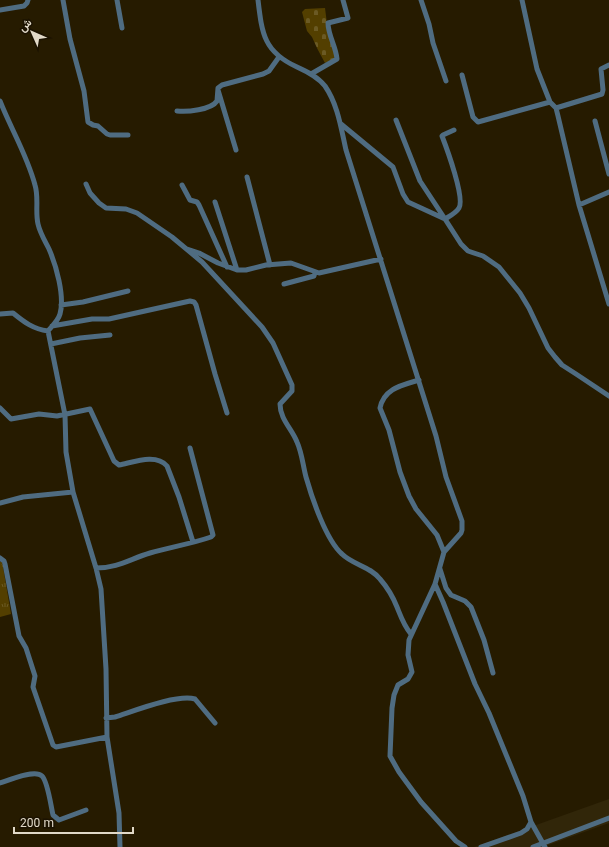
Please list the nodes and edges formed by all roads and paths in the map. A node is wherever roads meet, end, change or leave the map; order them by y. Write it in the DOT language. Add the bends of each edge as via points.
graph roads {
  1 [pos="28,0"];
  2 [pos="63,0"];
  3 [pos="117,0"];
  4 [pos="258,0"];
  5 [pos="343,0"];
  6 [pos="421,0"];
  7 [pos="522,0"];
  8 [pos="0,10"];
  9 [pos="122,28"];
  10 [pos="279,57"];
  11 [pos="609,65"];
  12 [pos="311,74"];
  13 [pos="462,75"];
  14 [pos="446,81"];
  15 [pos="218,88"];
  16 [pos="0,100"];
  17 [pos="550,102"];
  18 [pos="556,108"];
  19 [pos="177,111"];
  20 [pos="396,120"];
  21 [pos="595,121"];
  22 [pos="341,124"];
  23 [pos="454,130"];
  24 [pos="128,135"];
  25 [pos="236,150"];
  26 [pos="609,174"];
  27 [pos="247,176"];
  28 [pos="86,184"];
  29 [pos="182,185"];
  30 [pos="609,192"];
  31 [pos="215,202"];
  32 [pos="579,205"];
  33 [pos="445,219"];
  34 [pos="186,249"];
  35 [pos="381,259"];
  36 [pos="270,265"];
  37 [pos="227,267"];
  38 [pos="236,270"];
  39 [pos="315,272"];
  40 [pos="284,284"];
  41 [pos="128,291"];
  42 [pos="609,304"];
  43 [pos="61,305"];
  44 [pos="0,314"];
  45 [pos="52,326"];
  46 [pos="48,331"];
  47 [pos="110,335"];
  48 [pos="51,344"];
  49 [pos="419,380"];
  50 [pos="609,396"];
  51 [pos="0,408"];
  52 [pos="227,413"];
  53 [pos="64,415"];
  54 [pos="190,448"];
  55 [pos="72,492"];
  56 [pos="0,503"];
  57 [pos="192,542"];
  58 [pos="444,552"];
  59 [pos="0,558"];
  60 [pos="96,568"];
  61 [pos="439,568"];
  62 [pos="435,584"];
  63 [pos="411,634"];
  64 [pos="493,674"];
  65 [pos="106,718"];
  66 [pos="215,723"];
  67 [pos="107,737"];
  68 [pos="0,783"];
  69 [pos="86,810"];
  70 [pos="609,818"];
  71 [pos="531,822"];
  72 [pos="544,845"];
  73 [pos="120,847"];
  74 [pos="463,847"];
  75 [pos="481,847"];
  76 [pos="534,847"];
  1 -- 8 [label="street" via="24,6"];
  2 -- 24 [label="street" via="84,91 88,122 110,135"];
  3 -- 9 [label="street"];
  4 -- 10 [label="street" via="266,39"];
  5 -- 12 [label="street" via="348,18 328,23 337,59"];
  6 -- 14 [label="street"];
  7 -- 17 [label="street" via="534,57"];
  10 -- 12 [label="street"];
  10 -- 15 [label="street" via="269,71 225,83"];
  11 -- 18 [label="street" via="601,69 602,94"];
  12 -- 22 [label="street" via="325,86"];
  13 -- 17 [label="street" via="473,117 478,122"];
  15 -- 19 [label="street" via="217,101 213,105 186,112"];
  15 -- 25 [label="street"];
  16 -- 43 [label="street" via="36,186 38,223 58,272"];
  17 -- 18 [label="street"];
  18 -- 32 [label="street"];
  20 -- 33 [label="street" via="420,180"];
  21 -- 26 [label="street"];
  22 -- 33 [label="street" via="393,167 408,202"];
  22 -- 35 [label="street" via="346,150"];
  23 -- 33 [label="street" via="442,136 461,202 458,210"];
  27 -- 36 [label="street"];
  28 -- 34 [label="street" via="99,204 106,208 126,209 137,213"];
  29 -- 37 [label="street" via="190,200 197,202 200,207"];
  30 -- 32 [label="street"];
  31 -- 38 [label="street"];
  32 -- 42 [label="street"];
  33 -- 50 [label="street" via="468,251 492,261 511,280 529,308 548,348 562,365"];
  34 -- 37 [label="street"];
  34 -- 63 [label="street" via="202,262 269,336 292,385 292,391 280,404 280,409 298,443 312,493 330,539 349,560 379,577"];
  35 -- 39 [label="street"];
  35 -- 49 [label="street"];
  36 -- 38 [label="street"];
  36 -- 39 [label="street" via="291,263"];
  37 -- 38 [label="street"];
  39 -- 40 [label="street" via="314,276"];
  41 -- 43 [label="street"];
  43 -- 45 [label="street" via="58,319"];
  44 -- 46 [label="street" via="13,313 27,324"];
  45 -- 46 [label="street"];
  45 -- 52 [label="street" via="92,319 109,319 194,302"];
  46 -- 48 [label="street"];
  47 -- 48 [label="street"];
  48 -- 53 [label="street"];
  49 -- 58 [label="street" via="446,477 462,521 461,533"];
  49 -- 58 [label="street" via="392,389 380,408 409,496 437,536"];
  51 -- 53 [label="street" via="11,419 39,414"];
  53 -- 55 [label="street"];
  53 -- 57 [label="street" via="90,409 114,461 119,464 153,459 164,463 179,497"];
  54 -- 57 [label="street" via="212,535"];
  55 -- 56 [label="street" via="23,497"];
  55 -- 60 [label="street"];
  57 -- 60 [label="street" via="144,555 113,567"];
  58 -- 61 [label="street"];
  59 -- 67 [label="street" via="5,564 19,636 26,648 35,676 33,687 53,745 56,747"];
  60 -- 65 [label="street" via="101,590 104,630"];
  61 -- 62 [label="street"];
  61 -- 64 [label="street" via="448,592 471,607"];
  62 -- 63 [label="street"];
  62 -- 71 [label="street" via="523,796"];
  63 -- 74 [label="street" via="408,655 412,672 408,679 398,685 394,695 390,756 421,802"];
  65 -- 66 [label="street" via="188,698 195,699"];
  65 -- 67 [label="street"];
  67 -- 73 [label="street" via="119,813"];
  68 -- 69 [label="street" via="21,776 42,775 55,818 59,820"];
  70 -- 72 [label="street"];
  71 -- 72 [label="street"];
  71 -- 75 [label="street" via="521,833"];
  72 -- 76 [label="street"];
}
